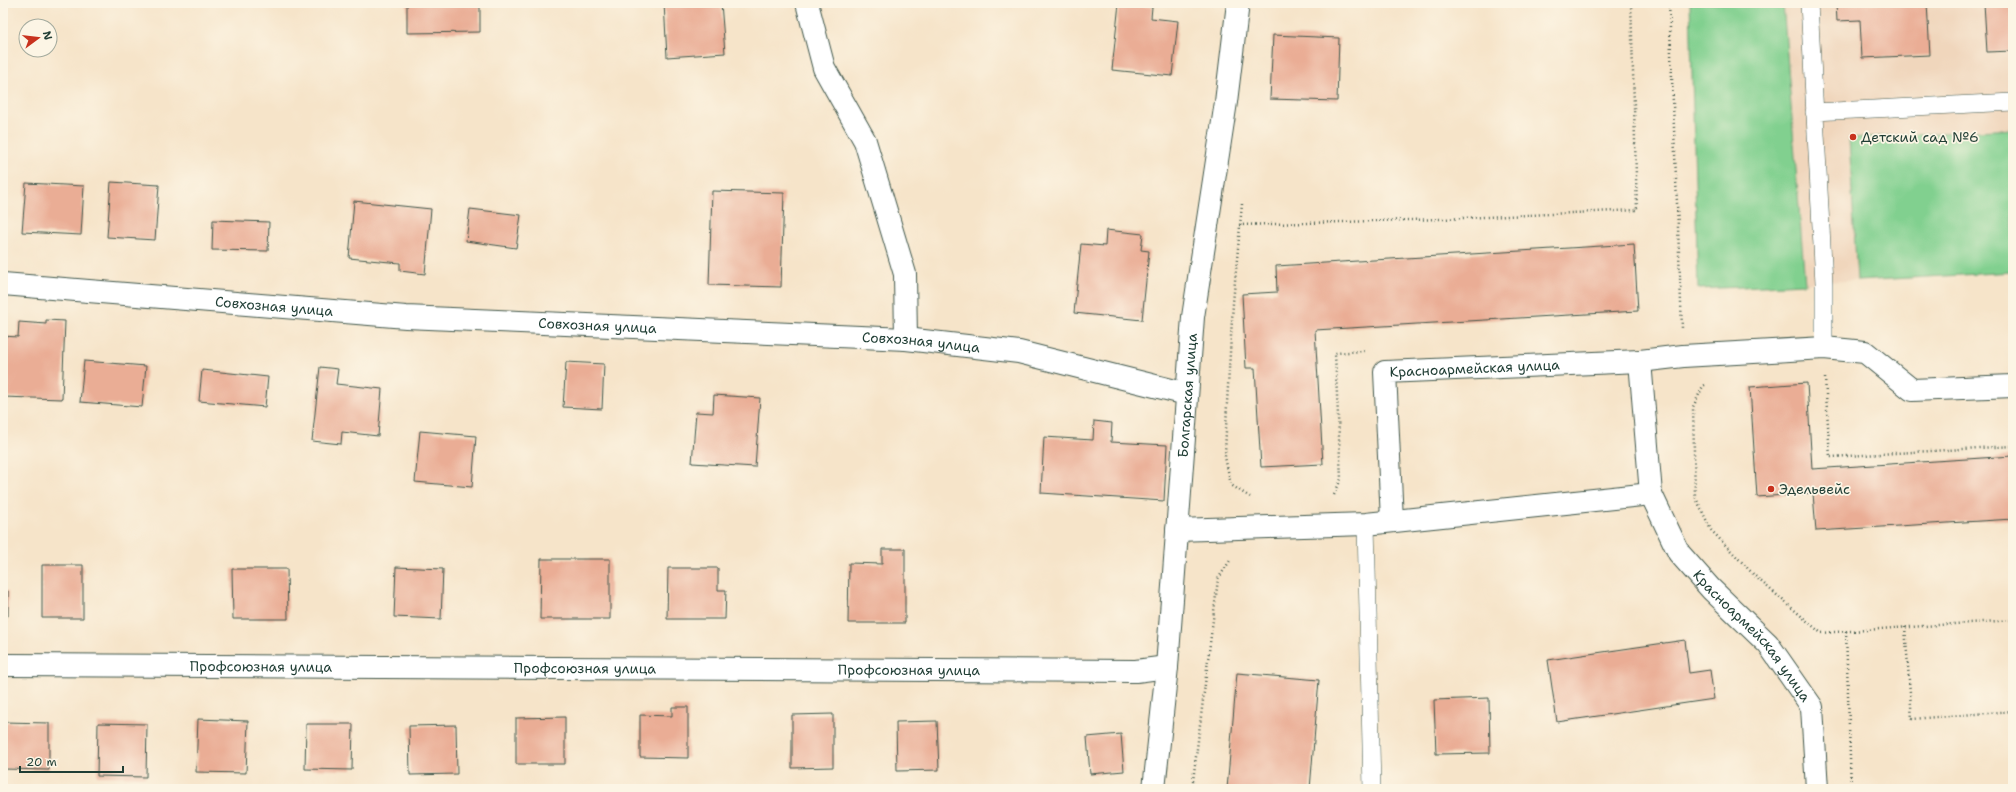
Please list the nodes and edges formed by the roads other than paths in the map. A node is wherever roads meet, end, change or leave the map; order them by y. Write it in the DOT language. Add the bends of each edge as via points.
graph roads {
  1 [pos="807,3"];
  2 [pos="1238,3"];
  3 [pos="1809,3"];
  4 [pos="2013,102"];
  5 [pos="1814,112"];
  6 [pos="3,284"];
  7 [pos="906,339"];
  8 [pos="1824,348"];
  9 [pos="1640,361"];
  10 [pos="2013,386"];
  11 [pos="1187,394"];
  12 [pos="1651,494"];
  13 [pos="1392,520"];
  14 [pos="1366,524"];
  15 [pos="1177,530"];
  16 [pos="3,665"];
  17 [pos="1167,667"];
  18 [pos="1154,789"];
  19 [pos="1372,789"];
  20 [pos="1817,789"];
  1 -- 7 [label="street" via="824,68 865,141 900,259 904,274"];
  2 -- 11 [label="street, Болгарская улица" via="1226,102 1192,317"];
  3 -- 5 [label="lane"];
  4 -- 5 [label="lane"];
  5 -- 8 [label="lane" via="1824,283"];
  6 -- 7 [label="street, Совхозная улица" via="406,317"];
  7 -- 11 [label="street, Совхозная улица" via="1019,352"];
  8 -- 9 [label="street, Красноармейская улица"];
  8 -- 10 [label="street, Красноармейская улица" via="1865,352 1912,390"];
  9 -- 12 [label="street, Красноармейская улица"];
  9 -- 13 [label="street, Красноармейская улица" via="1385,372"];
  11 -- 15 [label="street, Болгарская улица"];
  12 -- 13 [label="street"];
  12 -- 20 [label="street, Красноармейская улица" via="1679,553 1711,590 1768,644 1812,707"];
  13 -- 14 [label="street"];
  14 -- 15 [label="street"];
  14 -- 19 [label="lane"];
  15 -- 17 [label="street, Болгарская улица"];
  16 -- 17 [label="street, Профсоюзная улица" via="1136,671"];
  17 -- 18 [label="street, Болгарская улица"];
}
